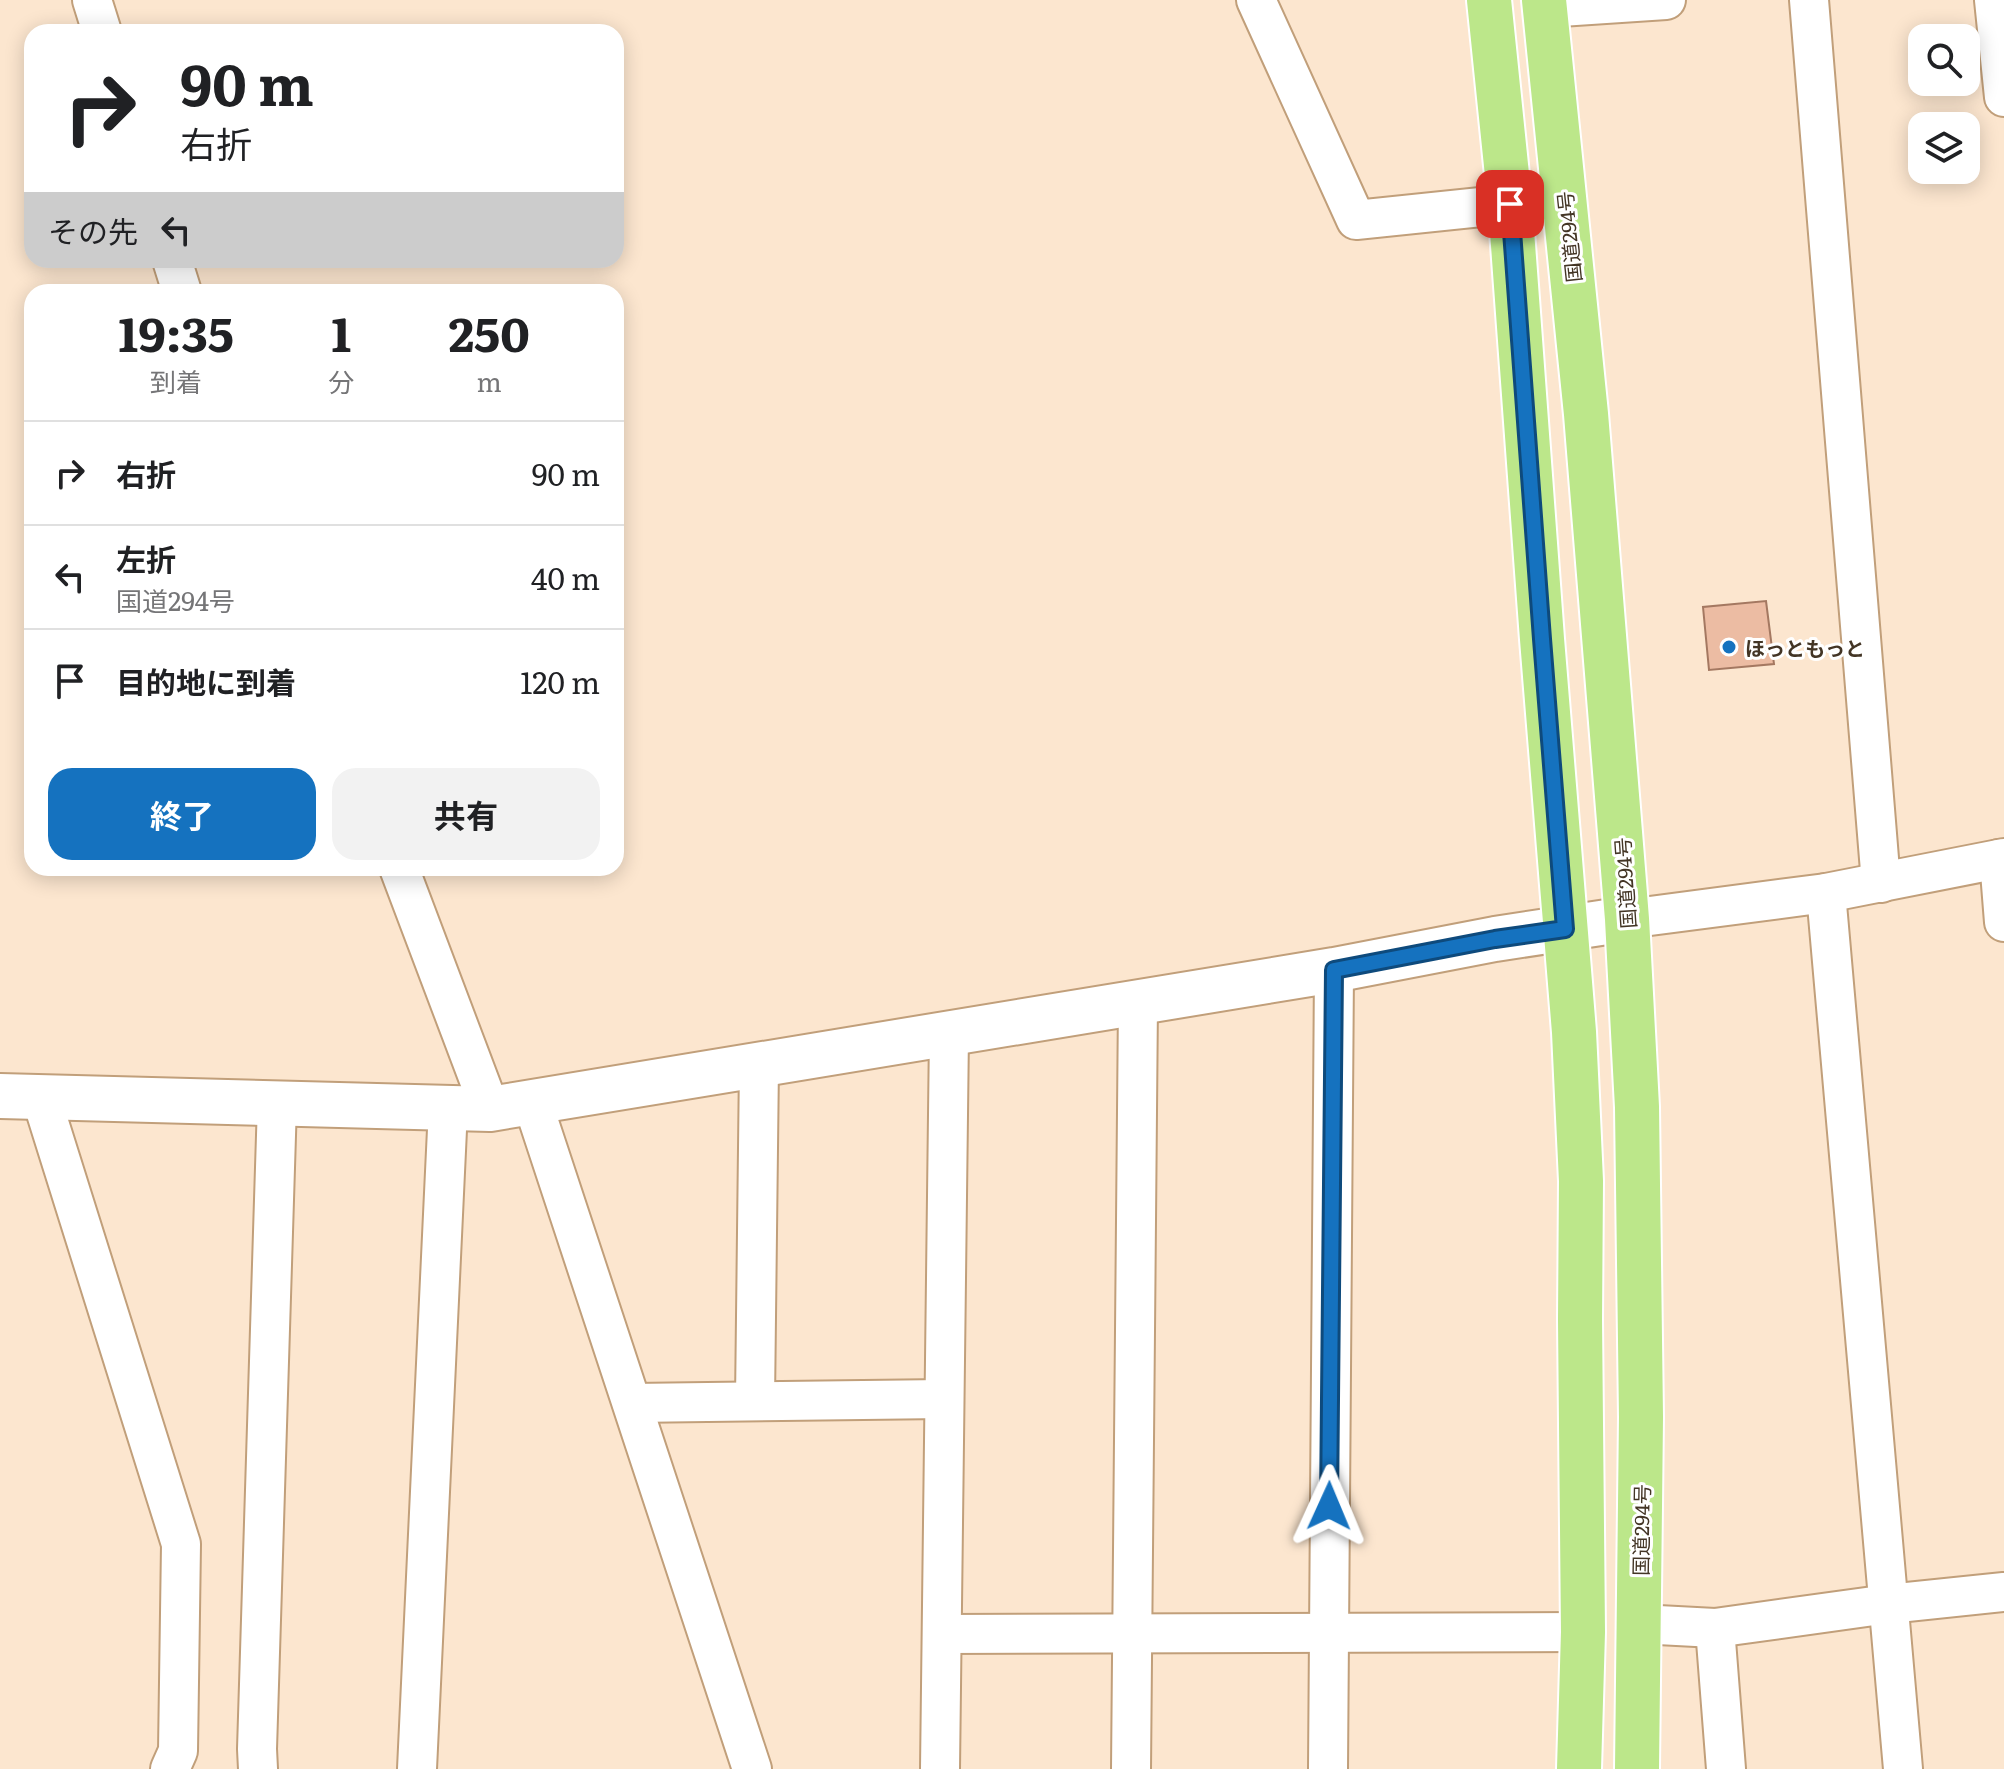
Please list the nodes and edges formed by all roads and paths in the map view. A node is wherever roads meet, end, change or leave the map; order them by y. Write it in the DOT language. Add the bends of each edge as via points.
graph roads {
  1 [pos="92,0"];
  2 [pos="1256,0"];
  3 [pos="1489,0"];
  4 [pos="1666,0"];
  5 [pos="1809,0"];
  6 [pos="1994,0"];
  7 [pos="1545,4"];
  8 [pos="100,24"];
  9 [pos="2004,97"];
  10 [pos="1510,204"];
  11 [pos="2002,859"];
  12 [pos="402,876"];
  13 [pos="1881,883"];
  14 [pos="1826,893"];
  15 [pos="1627,919"];
  16 [pos="2004,922"];
  17 [pos="1565,929"];
  18 [pos="1334,970"];
  19 [pos="1138,1002"];
  20 [pos="949,1033"];
  21 [pos="759,1064"];
  22 [pos="20,1096"];
  23 [pos="532,1101"];
  24 [pos="277,1103"];
  25 [pos="448,1108"];
  26 [pos="490,1109"];
  27 [pos="944,1399"];
  28 [pos="755,1401"];
  29 [pos="632,1403"];
  30 [pos="2004,1592"];
  31 [pos="1888,1604"];
  32 [pos="1639,1624"];
  33 [pos="1715,1628"];
  34 [pos="1328,1632"];
  35 [pos="1583,1632"];
  36 [pos="1132,1633"];
  37 [pos="942,1634"];
  38 [pos="170,1769"];
  39 [pos="258,1769"];
  40 [pos="417,1769"];
  41 [pos="752,1769"];
  42 [pos="940,1769"];
  43 [pos="1131,1769"];
  44 [pos="1328,1769"];
  45 [pos="1579,1769"];
  46 [pos="1637,1769"];
  47 [pos="1726,1769"];
  48 [pos="1903,1769"];
  1 -- 8 [label="street"];
  2 -- 10 [label="street" via="1356,220"];
  3 -- 10 [label="highway"];
  4 -- 7 [label="street"];
  5 -- 13 [label="street"];
  6 -- 9 [label="street"];
  7 -- 15 [label="highway, 国道294号" via="1586,414"];
  10 -- 17 [label="highway"];
  11 -- 13 [label="street"];
  11 -- 16 [label="street"];
  12 -- 26 [label="street"];
  13 -- 14 [label="street"];
  14 -- 15 [label="street"];
  14 -- 31 [label="street"];
  15 -- 17 [label="street"];
  15 -- 32 [label="highway, 国道294号" via="1640,1225"];
  17 -- 18 [label="street"];
  17 -- 35 [label="highway" via="1581,1181"];
  18 -- 19 [label="street"];
  18 -- 34 [label="street"];
  19 -- 20 [label="street"];
  19 -- 36 [label="street"];
  20 -- 21 [label="street"];
  20 -- 27 [label="street"];
  21 -- 23 [label="street"];
  21 -- 28 [label="street"];
  22 -- 24 [label="street"];
  22 -- 38 [label="street" via="181,1544 178,1751"];
  23 -- 26 [label="street"];
  23 -- 29 [label="street"];
  24 -- 25 [label="street"];
  24 -- 39 [label="street"];
  25 -- 26 [label="street"];
  25 -- 40 [label="street"];
  27 -- 28 [label="street"];
  27 -- 37 [label="street"];
  28 -- 29 [label="street"];
  29 -- 41 [label="street"];
  30 -- 31 [label="street"];
  31 -- 33 [label="street"];
  31 -- 48 [label="street"];
  32 -- 33 [label="street"];
  32 -- 46 [label="highway, 国道294号"];
  33 -- 47 [label="street"];
  34 -- 35 [label="street"];
  34 -- 36 [label="street"];
  34 -- 44 [label="street"];
  35 -- 45 [label="highway"];
  36 -- 37 [label="street"];
  36 -- 43 [label="street"];
  37 -- 42 [label="street"];
}
